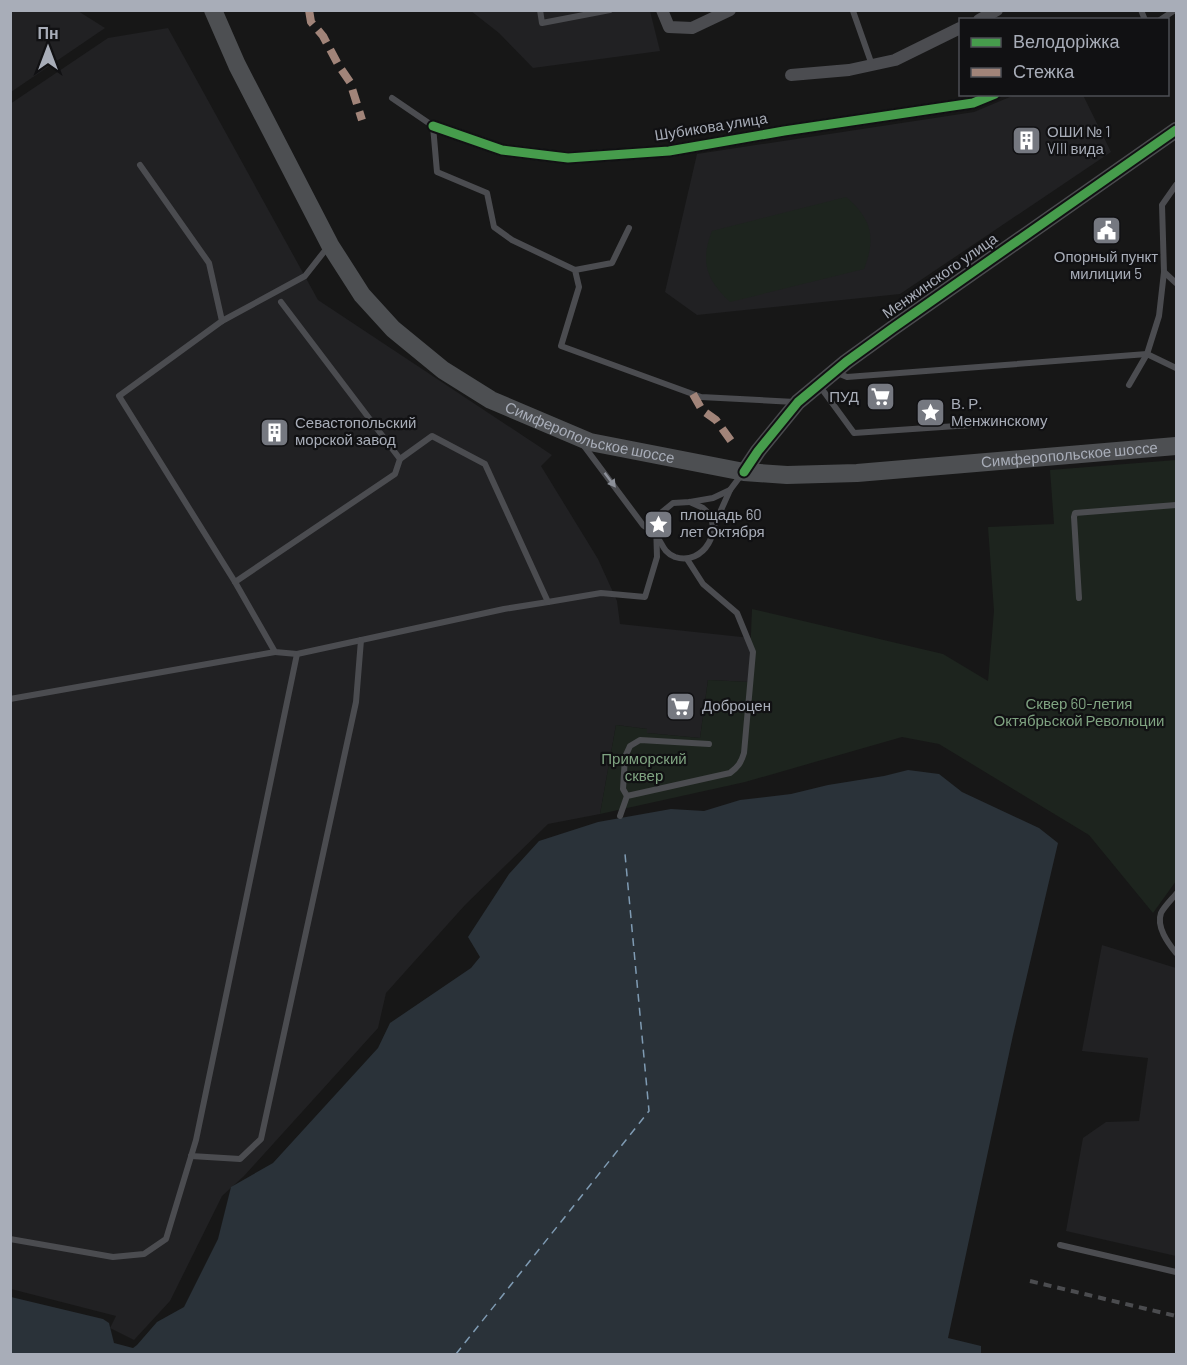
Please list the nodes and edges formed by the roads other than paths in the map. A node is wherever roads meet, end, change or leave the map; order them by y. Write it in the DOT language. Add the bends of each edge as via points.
graph roads {
  1 [pos="213,10"];
  2 [pos="540,10"];
  3 [pos="610,10"];
  4 [pos="662,10"];
  5 [pos="730,10"];
  6 [pos="854,10"];
  7 [pos="997,10"];
  8 [pos="577,14"];
  9 [pos="983,18"];
  10 [pos="959,28"];
  11 [pos="872,65"];
  12 [pos="792,75"];
  13 [pos="990,96"];
  14 [pos="392,98"];
  15 [pos="434,126"];
  16 [pos="1176,130"];
  17 [pos="140,165"];
  18 [pos="1176,185"];
  19 [pos="629,228"];
  20 [pos="330,245"];
  21 [pos="575,270"];
  22 [pos="1164,272"];
  23 [pos="1176,283"];
  24 [pos="281,302"];
  25 [pos="222,321"];
  26 [pos="1147,354"];
  27 [pos="1176,368"];
  28 [pos="835,372"];
  29 [pos="819,384"];
  30 [pos="1129,385"];
  31 [pos="798,402"];
  32 [pos="986,424"];
  33 [pos="573,435"];
  34 [pos="1176,446"];
  35 [pos="400,459"];
  36 [pos="744,472"];
  37 [pos="730,490"];
  38 [pos="690,502"];
  39 [pos="1176,505"];
  40 [pos="713,529"];
  41 [pos="656,534"];
  42 [pos="687,559"];
  43 [pos="235,582"];
  44 [pos="1079,598"];
  45 [pos="549,602"];
  46 [pos="361,640"];
  47 [pos="275,652"];
  48 [pos="297,654"];
  49 [pos="10,699"];
  50 [pos="709,744"];
  51 [pos="627,796"];
  52 [pos="620,816"];
  53 [pos="1176,894"];
  54 [pos="1176,953"];
  55 [pos="191,1156"];
  56 [pos="10,1239"];
  57 [pos="1060,1245"];
  58 [pos="1176,1272"];
  1 -- 20 [label="main road, Симферопольское шоссе" via="237,65"];
  2 -- 8 [label="lane" via="542,23"];
  3 -- 8 [label="lane"];
  4 -- 5 [label="street" via="669,27 692,28"];
  6 -- 11 [label="lane"];
  7 -- 9 [label="street"];
  10 -- 11 [label="street" via="895,60"];
  11 -- 12 [label="street"];
  13 -- 15 [label="street, Шубикова улица" via="974,103 669,151 568,158 502,150"];
  14 -- 15 [label="lane"];
  15 -- 21 [label="lane" via="437,172 487,193 494,227 512,240"];
  16 -- 28 [label="street, Менжинского улица"];
  17 -- 25 [label="lane" via="209,263"];
  18 -- 22 [label="lane" via="1162,205"];
  19 -- 21 [label="lane" via="612,263"];
  20 -- 25 [label="lane" via="304,276"];
  20 -- 33 [label="main road, Симферопольское шоссе" via="362,295 393,329 443,370 491,400"];
  21 -- 31 [label="lane" via="579,287 561,346 701,397"];
  22 -- 23 [label="lane"];
  22 -- 26 [label="lane" via="1159,316"];
  24 -- 35 [label="lane"];
  25 -- 43 [label="lane" via="119,396"];
  26 -- 27 [label="lane"];
  26 -- 28 [label="lane" via="847,377"];
  26 -- 30 [label="lane"];
  28 -- 29 [label="street, Менжинского улица"];
  29 -- 31 [label="street, Менжинского улица"];
  29 -- 32 [label="lane" via="854,434"];
  31 -- 36 [label="street, Менжинского улица"];
  33 -- 36 [label="main road, Симферопольское шоссе" via="590,442"];
  33 -- 41 [label="lane, one-way" via="643,525"];
  34 -- 36 [label="main road, Симферопольское шоссе" via="857,473"];
  35 -- 43 [label="lane" via="395,474"];
  35 -- 45 [label="lane" via="432,436 485,464"];
  36 -- 37 [label="lane"];
  37 -- 38 [label="lane"];
  37 -- 40 [label="lane"];
  38 -- 40 [label="lane" via="703,508"];
  38 -- 41 [label="lane" via="673,503 662,512"];
  39 -- 44 [label="lane" via="1076,513"];
  40 -- 42 [label="lane" via="709,544 700,554"];
  41 -- 42 [label="lane" via="664,551"];
  41 -- 45 [label="lane" via="657,557 645,597 601,593"];
  42 -- 51 [label="lane" via="703,584 737,613 753,652 744,753 739,767 730,772"];
  43 -- 47 [label="lane"];
  45 -- 46 [label="lane"];
  46 -- 48 [label="lane"];
  46 -- 55 [label="lane" via="356,702 261,1139 240,1159"];
  47 -- 48 [label="lane"];
  47 -- 49 [label="lane"];
  48 -- 55 [label="lane"];
  50 -- 51 [label="lane" via="640,740 630,746 622,778"];
  51 -- 52 [label="lane"];
  53 -- 54 [label="lane" via="1161,913 1161,925"];
  55 -- 56 [label="lane" via="166,1239 144,1254 113,1257"];
  57 -- 58 [label="lane"];
}
